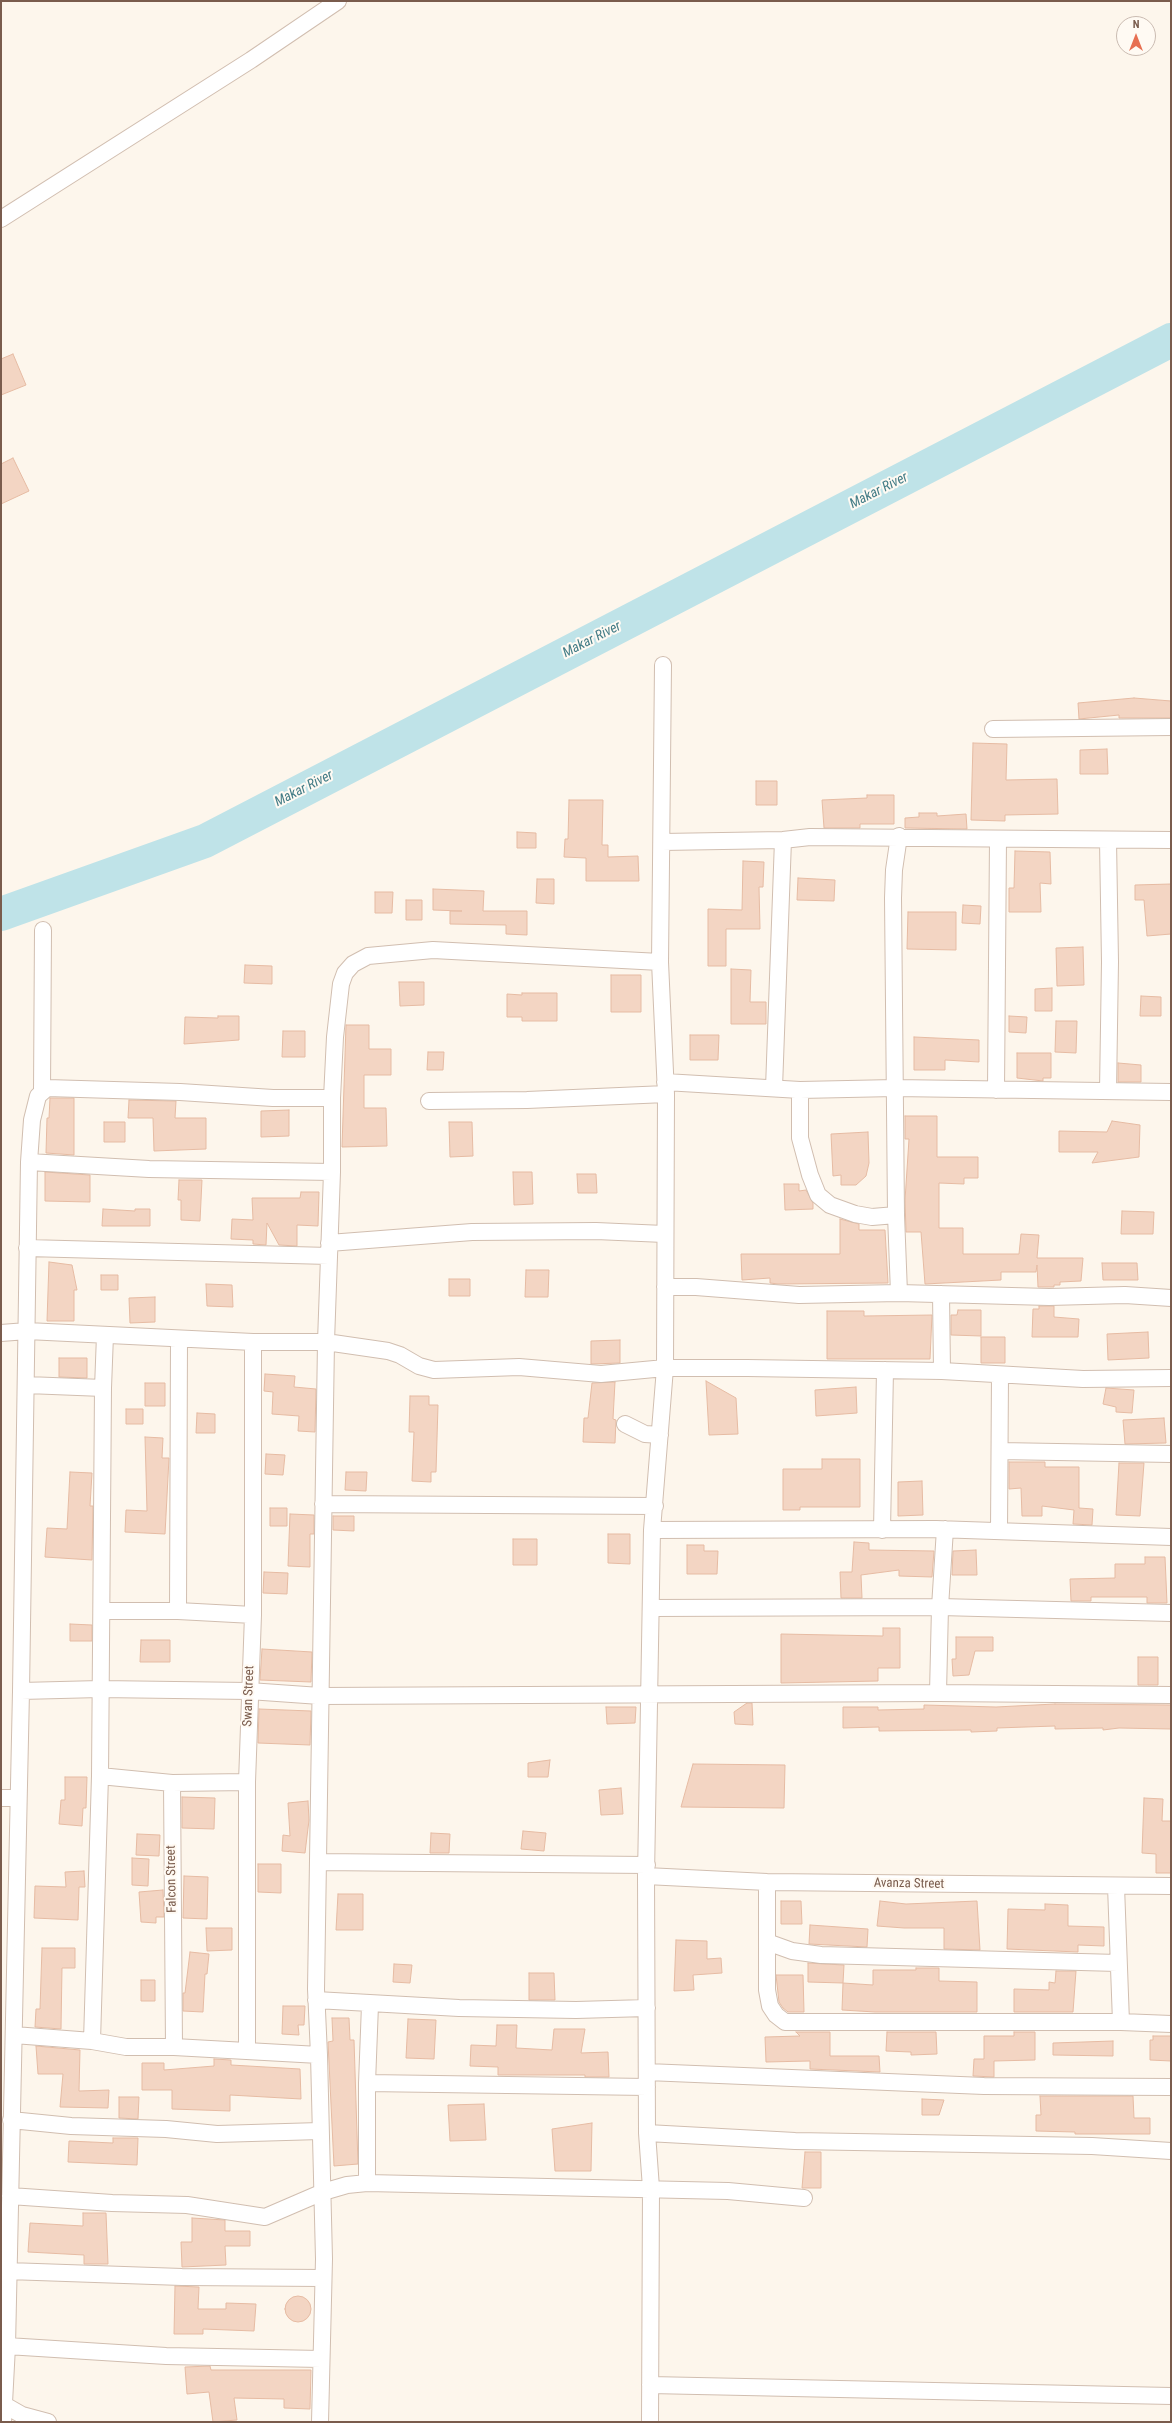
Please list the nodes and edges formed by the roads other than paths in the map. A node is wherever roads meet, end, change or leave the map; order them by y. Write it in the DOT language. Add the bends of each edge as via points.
graph roads {
  1 [pos="338,1"];
  2 [pos="1,219"];
  3 [pos="664,665"];
  4 [pos="1171,727"];
  5 [pos="993,729"];
  6 [pos="900,836"];
  7 [pos="998,839"];
  8 [pos="783,840"];
  9 [pos="1108,840"];
  10 [pos="1171,840"];
  11 [pos="662,842"];
  12 [pos="42,930"];
  13 [pos="660,962"];
  14 [pos="665,1088"];
  15 [pos="774,1088"];
  16 [pos="894,1088"];
  17 [pos="800,1090"];
  18 [pos="996,1090"];
  19 [pos="42,1091"];
  20 [pos="1108,1091"];
  21 [pos="1171,1092"];
  22 [pos="332,1098"];
  23 [pos="429,1101"];
  24 [pos="29,1162"];
  25 [pos="332,1172"];
  26 [pos="896,1215"];
  27 [pos="664,1234"];
  28 [pos="27,1248"];
  29 [pos="329,1250"];
  30 [pos="665,1287"];
  31 [pos="900,1293"];
  32 [pos="941,1294"];
  33 [pos="1171,1298"];
  34 [pos="27,1331"];
  35 [pos="1,1333"];
  36 [pos="105,1335"];
  37 [pos="179,1339"];
  38 [pos="253,1342"];
  39 [pos="326,1342"];
  40 [pos="665,1368"];
  41 [pos="885,1370"];
  42 [pos="942,1371"];
  43 [pos="1000,1375"];
  44 [pos="1171,1378"];
  45 [pos="27,1385"];
  46 [pos="103,1388"];
  47 [pos="625,1424"];
  48 [pos="660,1435"];
  49 [pos="1000,1451"];
  50 [pos="1171,1454"];
  51 [pos="323,1504"];
  52 [pos="655,1506"];
  53 [pos="945,1529"];
  54 [pos="652,1530"];
  55 [pos="882,1530"];
  56 [pos="999,1531"];
  57 [pos="1171,1536"];
  58 [pos="940,1607"];
  59 [pos="651,1608"];
  60 [pos="102,1611"];
  61 [pos="178,1611"];
  62 [pos="1171,1613"];
  63 [pos="252,1615"];
  64 [pos="100,1689"];
  65 [pos="22,1691"];
  66 [pos="249,1691"];
  67 [pos="938,1693"];
  68 [pos="649,1694"];
  69 [pos="1171,1695"];
  70 [pos="320,1696"];
  71 [pos="100,1776"];
  72 [pos="247,1782"];
  73 [pos="172,1783"];
  74 [pos="1,1798"];
  75 [pos="18,1798"];
  76 [pos="318,1862"];
  77 [pos="647,1870"];
  78 [pos="767,1882"];
  79 [pos="1116,1886"];
  80 [pos="1171,1886"];
  81 [pos="8,1940"];
  82 [pos="767,1942"];
  83 [pos="1118,1962"];
  84 [pos="316,2000"];
  85 [pos="370,2005"];
  86 [pos="647,2008"];
  87 [pos="1121,2022"];
  88 [pos="1171,2024"];
  89 [pos="14,2035"];
  90 [pos="92,2041"];
  91 [pos="174,2047"];
  92 [pos="247,2050"];
  93 [pos="319,2055"];
  94 [pos="647,2080"];
  95 [pos="367,2083"];
  96 [pos="1171,2087"];
  97 [pos="11,2120"];
  98 [pos="320,2132"];
  99 [pos="647,2133"];
  100 [pos="1171,2150"];
  101 [pos="6,2160"];
  102 [pos="367,2183"];
  103 [pos="651,2188"];
  104 [pos="323,2192"];
  105 [pos="10,2196"];
  106 [pos="804,2198"];
  107 [pos="8,2271"];
  108 [pos="323,2278"];
  109 [pos="7,2346"];
  110 [pos="321,2359"];
  111 [pos="650,2385"];
  112 [pos="1171,2396"];
  113 [pos="2,2402"];
  114 [pos="3,2422"];
  115 [pos="48,2422"];
  116 [pos="320,2422"];
  117 [pos="650,2422"];
  1 -- 2 [label="street" via="251,60"];
  3 -- 11 [label="street"];
  4 -- 5 [label="street"];
  6 -- 7 [label="street"];
  6 -- 8 [label="street" via="810,837"];
  6 -- 16 [label="street" via="894,870 893,898"];
  7 -- 9 [label="street"];
  7 -- 18 [label="street"];
  8 -- 11 [label="street"];
  8 -- 15 [label="street"];
  9 -- 10 [label="street"];
  9 -- 20 [label="street"];
  11 -- 13 [label="street"];
  12 -- 19 [label="street"];
  13 -- 14 [label="street"];
  13 -- 22 [label="street" via="433,950 368,956 353,964 345,973 341,984"];
  14 -- 15 [label="street"];
  14 -- 23 [label="street" via="527,1100"];
  14 -- 27 [label="street"];
  15 -- 17 [label="street"];
  16 -- 17 [label="street"];
  16 -- 18 [label="street"];
  16 -- 26 [label="street"];
  17 -- 26 [label="street" via="800,1138 818,1195 830,1205 855,1214 872,1217"];
  18 -- 20 [label="street"];
  19 -- 22 [label="street" via="54,1089 180,1092 273,1098"];
  19 -- 24 [label="street" via="38,1096 32,1120"];
  20 -- 21 [label="street"];
  22 -- 25 [label="street"];
  24 -- 25 [label="street" via="149,1169"];
  24 -- 28 [label="street"];
  25 -- 29 [label="street"];
  26 -- 31 [label="street"];
  27 -- 29 [label="street" via="596,1231 472,1232"];
  27 -- 30 [label="street"];
  28 -- 29 [label="street"];
  28 -- 34 [label="street"];
  29 -- 39 [label="street"];
  30 -- 31 [label="street" via="800,1295"];
  30 -- 40 [label="street"];
  31 -- 32 [label="street"];
  32 -- 33 [label="street" via="1049,1297 1145,1295"];
  32 -- 42 [label="street"];
  34 -- 35 [label="street"];
  34 -- 36 [label="street"];
  34 -- 45 [label="street"];
  36 -- 37 [label="street"];
  36 -- 46 [label="street"];
  37 -- 38 [label="street"];
  37 -- 61 [label="street"];
  38 -- 39 [label="street"];
  38 -- 63 [label="street, Swan Street"];
  39 -- 40 [label="street" via="400,1354 419,1366 434,1370 519,1367 601,1374"];
  39 -- 51 [label="street"];
  40 -- 41 [label="street"];
  40 -- 48 [label="street"];
  41 -- 42 [label="street"];
  41 -- 55 [label="street"];
  42 -- 43 [label="street"];
  43 -- 44 [label="street" via="1083,1379"];
  43 -- 49 [label="street"];
  45 -- 46 [label="street"];
  45 -- 65 [label="street"];
  46 -- 60 [label="street"];
  47 -- 48 [label="street" via="645,1434"];
  48 -- 52 [label="street"];
  49 -- 50 [label="street"];
  49 -- 56 [label="street"];
  51 -- 52 [label="street"];
  51 -- 70 [label="street"];
  52 -- 54 [label="street"];
  53 -- 55 [label="street"];
  53 -- 56 [label="street"];
  53 -- 58 [label="street"];
  54 -- 55 [label="street"];
  54 -- 59 [label="street"];
  56 -- 57 [label="street"];
  58 -- 59 [label="street"];
  58 -- 62 [label="street"];
  58 -- 67 [label="street"];
  59 -- 68 [label="street"];
  60 -- 61 [label="street"];
  60 -- 64 [label="street"];
  61 -- 63 [label="street"];
  63 -- 66 [label="street, Swan Street"];
  64 -- 65 [label="street"];
  64 -- 66 [label="street"];
  64 -- 71 [label="street"];
  65 -- 75 [label="street"];
  66 -- 70 [label="street"];
  66 -- 72 [label="street, Swan Street"];
  67 -- 68 [label="street"];
  67 -- 69 [label="street"];
  68 -- 70 [label="street"];
  68 -- 77 [label="street"];
  70 -- 76 [label="street"];
  71 -- 73 [label="street"];
  71 -- 90 [label="street"];
  72 -- 73 [label="street"];
  72 -- 92 [label="street, Swan Street"];
  73 -- 91 [label="street, Falcon Street"];
  74 -- 75 [label="street"];
  75 -- 81 [label="street"];
  76 -- 77 [label="street, Avanza Street"];
  76 -- 84 [label="street"];
  77 -- 78 [label="street, Avanza Street"];
  77 -- 86 [label="street"];
  78 -- 79 [label="street, Avanza Street"];
  78 -- 82 [label="street"];
  79 -- 80 [label="street, Avanza Street"];
  79 -- 83 [label="street"];
  81 -- 89 [label="street"];
  82 -- 83 [label="street" via="792,1951 822,1955"];
  82 -- 87 [label="street" via="767,1990 770,2006 785,2022"];
  83 -- 87 [label="street"];
  84 -- 85 [label="street"];
  84 -- 93 [label="street"];
  85 -- 86 [label="street" via="576,2010"];
  85 -- 95 [label="street"];
  86 -- 94 [label="street"];
  87 -- 88 [label="street"];
  89 -- 90 [label="street"];
  89 -- 97 [label="street"];
  90 -- 91 [label="street" via="126,2047"];
  91 -- 92 [label="street"];
  92 -- 93 [label="street"];
  93 -- 98 [label="street"];
  94 -- 95 [label="street"];
  94 -- 96 [label="street"];
  94 -- 99 [label="street"];
  95 -- 102 [label="street"];
  97 -- 98 [label="street" via="217,2134"];
  97 -- 101 [label="street"];
  98 -- 104 [label="street"];
  99 -- 100 [label="street" via="795,2141 1092,2146"];
  99 -- 103 [label="street"];
  101 -- 105 [label="street"];
  102 -- 103 [label="street"];
  102 -- 104 [label="street" via="347,2185"];
  103 -- 106 [label="street" via="728,2191"];
  103 -- 111 [label="street"];
  104 -- 105 [label="street" via="265,2217 187,2205"];
  104 -- 108 [label="street"];
  105 -- 107 [label="street"];
  107 -- 108 [label="street" via="182,2277"];
  107 -- 109 [label="street"];
  108 -- 110 [label="street"];
  109 -- 110 [label="street" via="166,2356"];
  109 -- 113 [label="street"];
  110 -- 116 [label="street"];
  111 -- 112 [label="street"];
  111 -- 117 [label="street"];
  113 -- 114 [label="street"];
  113 -- 115 [label="street" via="22,2416"];
}
